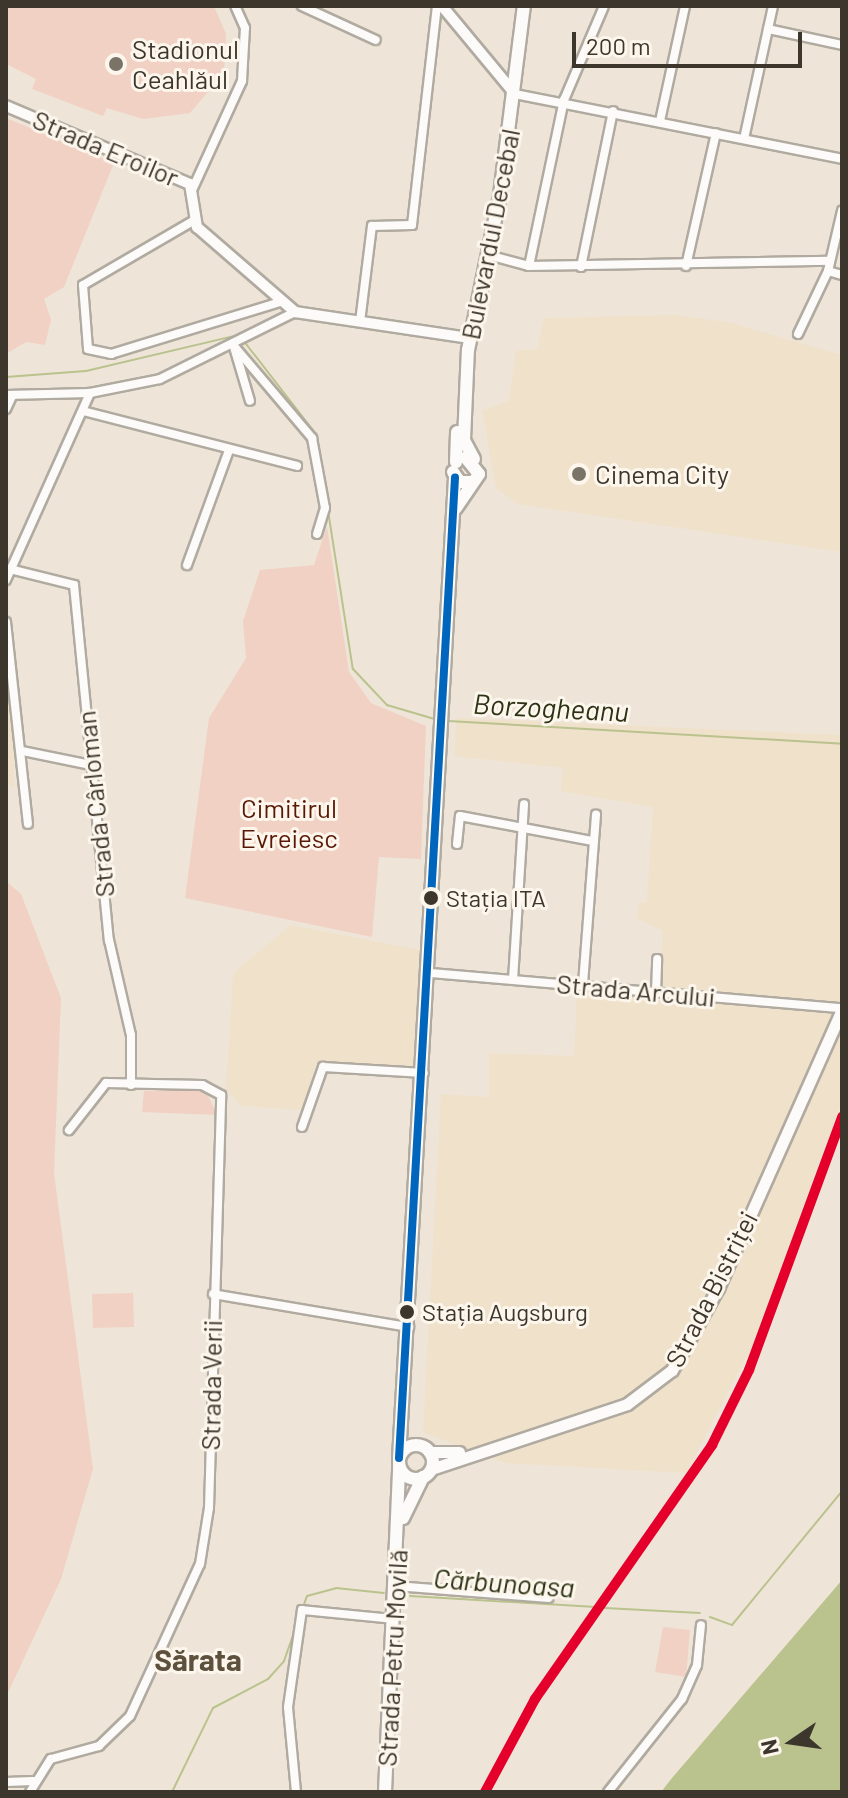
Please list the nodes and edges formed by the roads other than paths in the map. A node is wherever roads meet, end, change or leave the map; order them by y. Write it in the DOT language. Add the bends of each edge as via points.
graph roads {
  1 [pos="235,6"];
  2 [pos="302,6"];
  3 [pos="440,6"];
  4 [pos="521,6"];
  5 [pos="604,6"];
  6 [pos="685,6"];
  7 [pos="773,6"];
  8 [pos="768,29"];
  9 [pos="376,40"];
  10 [pos="842,45"];
  11 [pos="512,92"];
  12 [pos="564,100"];
  13 [pos="6,106"];
  14 [pos="613,111"];
  15 [pos="660,121"];
  16 [pos="716,133"];
  17 [pos="744,139"];
  18 [pos="842,159"];
  19 [pos="193,188"];
  20 [pos="842,211"];
  21 [pos="193,221"];
  22 [pos="488,255"];
  23 [pos="529,266"];
  24 [pos="686,266"];
  25 [pos="829,266"];
  26 [pos="581,267"];
  27 [pos="842,275"];
  28 [pos="280,302"];
  29 [pos="295,312"];
  30 [pos="360,322"];
  31 [pos="798,334"];
  32 [pos="466,338"];
  33 [pos="236,345"];
  34 [pos="90,393"];
  35 [pos="9,395"];
  36 [pos="250,401"];
  37 [pos="6,409"];
  38 [pos="83,411"];
  39 [pos="229,450"];
  40 [pos="474,459"];
  41 [pos="456,462"];
  42 [pos="297,466"];
  43 [pos="455,478"];
  44 [pos="472,482"];
  45 [pos="455,510"];
  46 [pos="317,534"];
  47 [pos="187,565"];
  48 [pos="9,569"];
  49 [pos="6,580"];
  50 [pos="6,622"];
  51 [pos="22,751"];
  52 [pos="91,765"];
  53 [pos="524,804"];
  54 [pos="596,814"];
  55 [pos="28,824"];
  56 [pos="526,829"];
  57 [pos="592,841"];
  58 [pos="457,844"];
  59 [pos="657,959"];
  60 [pos="431,973"];
  61 [pos="513,980"];
  62 [pos="583,984"];
  63 [pos="656,993"];
  64 [pos="842,1009"];
  65 [pos="425,1073"];
  66 [pos="131,1085"];
  67 [pos="302,1127"];
  68 [pos="69,1130"];
  69 [pos="213,1294"];
  70 [pos="411,1327"];
  71 [pos="407,1412"];
  72 [pos="424,1448"];
  73 [pos="471,1451"];
  74 [pos="399,1462"];
  75 [pos="427,1473"];
  76 [pos="400,1524"];
  77 [pos="396,1586"];
  78 [pos="549,1598"];
  79 [pos="394,1619"];
  80 [pos="701,1625"];
  81 [pos="6,1782"];
  82 [pos="31,1787"];
  83 [pos="296,1792"];
  84 [pos="385,1792"];
  85 [pos="608,1792"];
  1 -- 19 [label="street" via="245,28 242,81"];
  2 -- 9 [label="street"];
  3 -- 11 [label="street"];
  3 -- 30 [label="street" via="412,225 372,226"];
  4 -- 11 [label="main road, Bulevardul Decebal"];
  5 -- 12 [label="street"];
  6 -- 15 [label="street"];
  7 -- 8 [label="street"];
  8 -- 10 [label="street"];
  8 -- 17 [label="street"];
  11 -- 12 [label="street"];
  11 -- 22 [label="main road, Bulevardul Decebal"];
  11 -- 32 [label="main road, Bulevardul Decebal"];
  12 -- 14 [label="street"];
  12 -- 23 [label="street"];
  13 -- 19 [label="street, Strada Eroilor"];
  14 -- 15 [label="street"];
  14 -- 26 [label="street"];
  15 -- 16 [label="street"];
  16 -- 17 [label="street"];
  16 -- 24 [label="street"];
  17 -- 18 [label="street"];
  19 -- 21 [label="street, Strada Eroilor"];
  20 -- 25 [label="street"];
  21 -- 28 [label="street, Strada Eroilor"];
  21 -- 28 [label="street" via="83,285 88,349 111,354"];
  22 -- 23 [label="street"];
  22 -- 32 [label="main road, Bulevardul Decebal"];
  23 -- 26 [label="street"];
  24 -- 25 [label="street"];
  24 -- 26 [label="street"];
  25 -- 27 [label="street"];
  25 -- 31 [label="street"];
  28 -- 29 [label="street, Strada Eroilor"];
  29 -- 30 [label="street, Strada Eroilor"];
  29 -- 33 [label="street"];
  30 -- 32 [label="street, Strada Eroilor"];
  32 -- 40 [label="main road, Bulevardul Decebal" via="464,440"];
  32 -- 41 [label="main road, Bulevardul Decebal"];
  33 -- 34 [label="street" via="176,374"];
  33 -- 36 [label="street"];
  33 -- 46 [label="street" via="312,438 325,508"];
  34 -- 35 [label="street"];
  34 -- 38 [label="street"];
  35 -- 37 [label="street"];
  38 -- 39 [label="street"];
  38 -- 48 [label="street"];
  39 -- 42 [label="street"];
  39 -- 47 [label="street"];
  40 -- 41 [label="main road"];
  40 -- 44 [label="main road, Bulevardul Decebal" via="480,470"];
  41 -- 43 [label="main road, Bulevardul Decebal"];
  43 -- 44 [label="main road"];
  43 -- 45 [label="main road"];
  44 -- 45 [label="main road"];
  45 -- 60 [label="main road, Strada Petru Movilă"];
  48 -- 49 [label="street"];
  48 -- 52 [label="street, Strada Cârloman" via="74,585"];
  50 -- 51 [label="street"];
  51 -- 52 [label="street"];
  51 -- 55 [label="street"];
  52 -- 66 [label="street, Strada Cârloman" via="109,940 131,1035"];
  53 -- 56 [label="street"];
  54 -- 57 [label="street"];
  56 -- 57 [label="street"];
  56 -- 58 [label="street" via="460,816"];
  56 -- 61 [label="street"];
  57 -- 62 [label="street"];
  59 -- 63 [label="street"];
  60 -- 61 [label="street, Strada Arcului"];
  60 -- 65 [label="main road, Strada Petru Movilă"];
  61 -- 62 [label="street, Strada Arcului"];
  62 -- 63 [label="street, Strada Arcului"];
  63 -- 64 [label="street, Strada Arcului"];
  64 -- 73 [label="main road, Strada Bistriței" via="718,1288 672,1370 627,1404"];
  65 -- 67 [label="street" via="323,1067"];
  65 -- 70 [label="main road, Strada Petru Movilă"];
  66 -- 68 [label="street, Strada Verii" via="100,1087"];
  66 -- 69 [label="street, Strada Verii" via="202,1085 221,1095"];
  69 -- 70 [label="street"];
  69 -- 82 [label="street, Strada Verii" via="209,1508 200,1564 123,1726 88,1752 51,1759"];
  70 -- 71 [label="main road, Strada Petru Movilă"];
  71 -- 72 [label="main road, Strada Petru Movilă"];
  71 -- 74 [label="main road, Strada Petru Movilă"];
  72 -- 73 [label="main road, Strada Bistriței"];
  72 -- 74 [label="main road"];
  72 -- 75 [label="main road, Strada Petru Movilă"];
  73 -- 75 [label="main road, Strada Bistriței"];
  74 -- 75 [label="main road" via="408,1477"];
  74 -- 76 [label="main road, Strada Petru Movilă"];
  75 -- 76 [label="main road, Strada Petru Movilă"];
  76 -- 77 [label="main road, Strada Petru Movilă"];
  77 -- 78 [label="street"];
  77 -- 79 [label="main road, Strada Petru Movilă"];
  79 -- 83 [label="street" via="302,1610 288,1707"];
  79 -- 84 [label="main road, Strada Petru Movilă"];
  80 -- 85 [label="street" via="697,1665 682,1699"];
  81 -- 82 [label="street, Strada Verii"];
}
